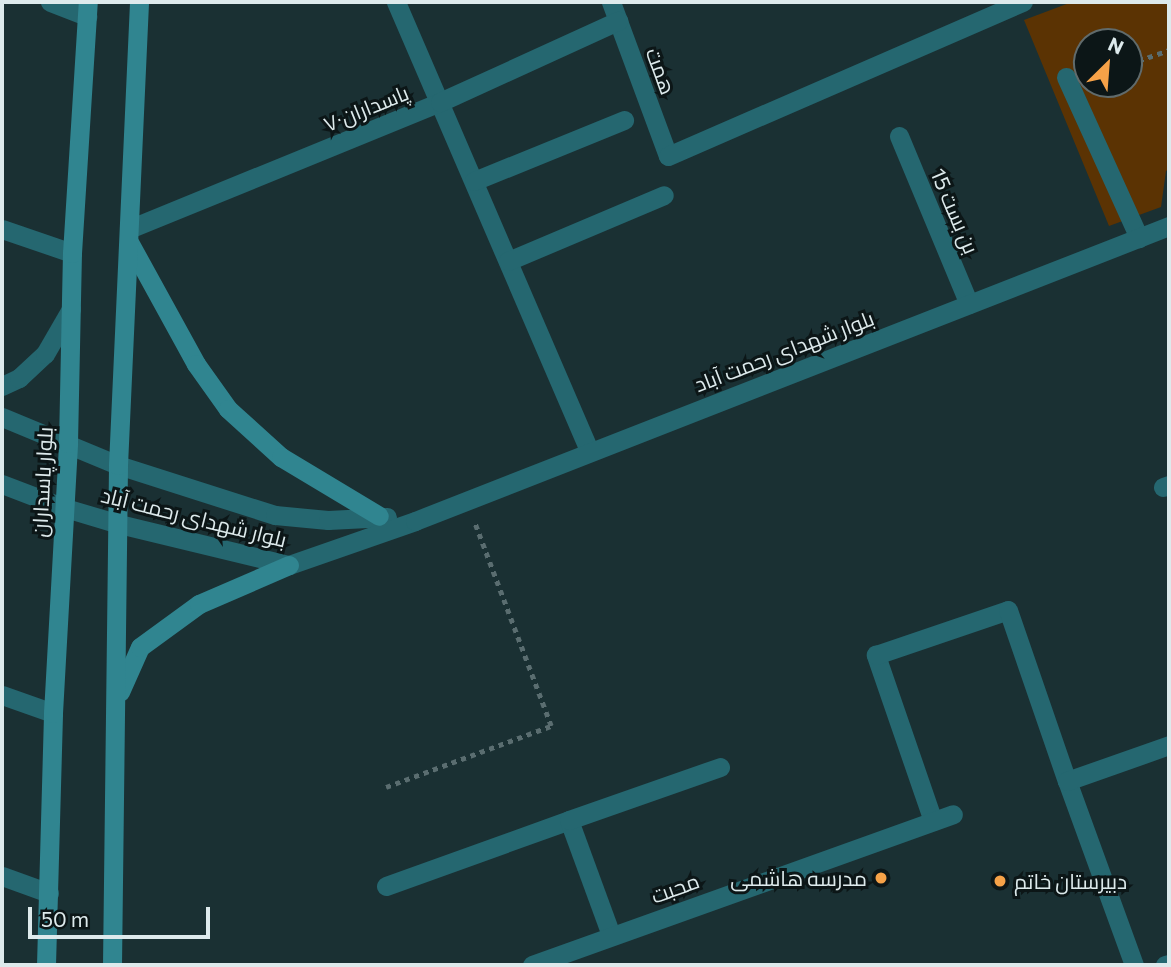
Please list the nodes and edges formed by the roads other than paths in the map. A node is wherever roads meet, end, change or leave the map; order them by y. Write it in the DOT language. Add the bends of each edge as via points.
graph roads {
  1 [pos="50,2"];
  2 [pos="139,2"];
  3 [pos="396,2"];
  4 [pos="611,2"];
  5 [pos="1015,3"];
  6 [pos="88,9"];
  7 [pos="618,21"];
  8 [pos="1066,77"];
  9 [pos="440,102"];
  10 [pos="624,120"];
  11 [pos="899,136"];
  12 [pos="474,181"];
  13 [pos="664,195"];
  14 [pos="1169,226"];
  15 [pos="2,229"];
  16 [pos="128,235"];
  17 [pos="1139,238"];
  18 [pos="72,253"];
  19 [pos="508,261"];
  20 [pos="969,304"];
  21 [pos="71,309"];
  22 [pos="2,386"];
  23 [pos="2,417"];
  24 [pos="68,443"];
  25 [pos="589,451"];
  26 [pos="118,465"];
  27 [pos="2,484"];
  28 [pos="62,508"];
  29 [pos="379,516"];
  30 [pos="415,521"];
  31 [pos="119,524"];
  32 [pos="289,565"];
  33 [pos="2,695"];
  34 [pos="116,702"];
  35 [pos="53,713"];
  36 [pos="1169,745"];
  37 [pos="720,767"];
  38 [pos="1067,782"];
  39 [pos="953,814"];
  40 [pos="569,820"];
  41 [pos="933,821"];
  42 [pos="2,876"];
  43 [pos="386,886"];
  44 [pos="50,892"];
  45 [pos="611,935"];
  46 [pos="46,965"];
  47 [pos="112,965"];
  48 [pos="532,965"];
  49 [pos="1133,965"];
  1 -- 6 [label="street"];
  2 -- 16 [label="main road"];
  3 -- 9 [label="street"];
  4 -- 7 [label="street, همت"];
  5 -- 7 [label="street, همت" via="668,156"];
  6 -- 18 [label="main road, بلوار پاسداران"];
  7 -- 9 [label="street, پاسداران۷۰"];
  8 -- 17 [label="street"];
  9 -- 12 [label="street"];
  9 -- 16 [label="street, پاسداران۷۰"];
  10 -- 12 [label="street"];
  11 -- 20 [label="street, بن بست 15"];
  12 -- 19 [label="street"];
  13 -- 19 [label="street"];
  14 -- 17 [label="street, بلوار شهدای رحمت آباد"];
  15 -- 18 [label="street"];
  16 -- 26 [label="main road"];
  16 -- 29 [label="main road" via="196,364 228,410 281,457"];
  17 -- 20 [label="street, بلوار شهدای رحمت آباد"];
  18 -- 21 [label="main road, بلوار پاسداران"];
  19 -- 25 [label="street"];
  20 -- 25 [label="street, بلوار شهدای رحمت آباد"];
  21 -- 22 [label="street" via="45,354 19,378"];
  21 -- 24 [label="main road, بلوار پاسداران"];
  23 -- 24 [label="street, بلوار شهدای رحمت آباد"];
  24 -- 26 [label="street, بلوار شهدای رحمت آباد"];
  24 -- 28 [label="main road, بلوار پاسداران"];
  25 -- 30 [label="street, بلوار شهدای رحمت آباد"];
  26 -- 29 [label="street, بلوار شهدای رحمت آباد" via="275,515 328,520"];
  26 -- 31 [label="main road"];
  27 -- 28 [label="street, بلوار شهدای رحمت آباد"];
  28 -- 31 [label="street, بلوار شهدای رحمت آباد"];
  28 -- 35 [label="main road, بلوار پاسداران"];
  29 -- 30 [label="street, بلوار شهدای رحمت آباد"];
  30 -- 32 [label="street, بلوار شهدای رحمت آباد"];
  31 -- 32 [label="street, بلوار شهدای رحمت آباد"];
  31 -- 34 [label="main road"];
  32 -- 34 [label="main road" via="200,604 140,647"];
  33 -- 35 [label="street"];
  34 -- 47 [label="main road"];
  35 -- 44 [label="main road, بلوار پاسداران"];
  36 -- 38 [label="street"];
  37 -- 40 [label="street"];
  38 -- 41 [label="street" via="1008,610 876,655"];
  38 -- 49 [label="street"];
  39 -- 41 [label="street, محبت"];
  40 -- 43 [label="street"];
  40 -- 45 [label="street"];
  41 -- 45 [label="street, محبت"];
  42 -- 44 [label="street"];
  44 -- 46 [label="main road, بلوار پاسداران"];
  45 -- 48 [label="street, محبت"];
}
